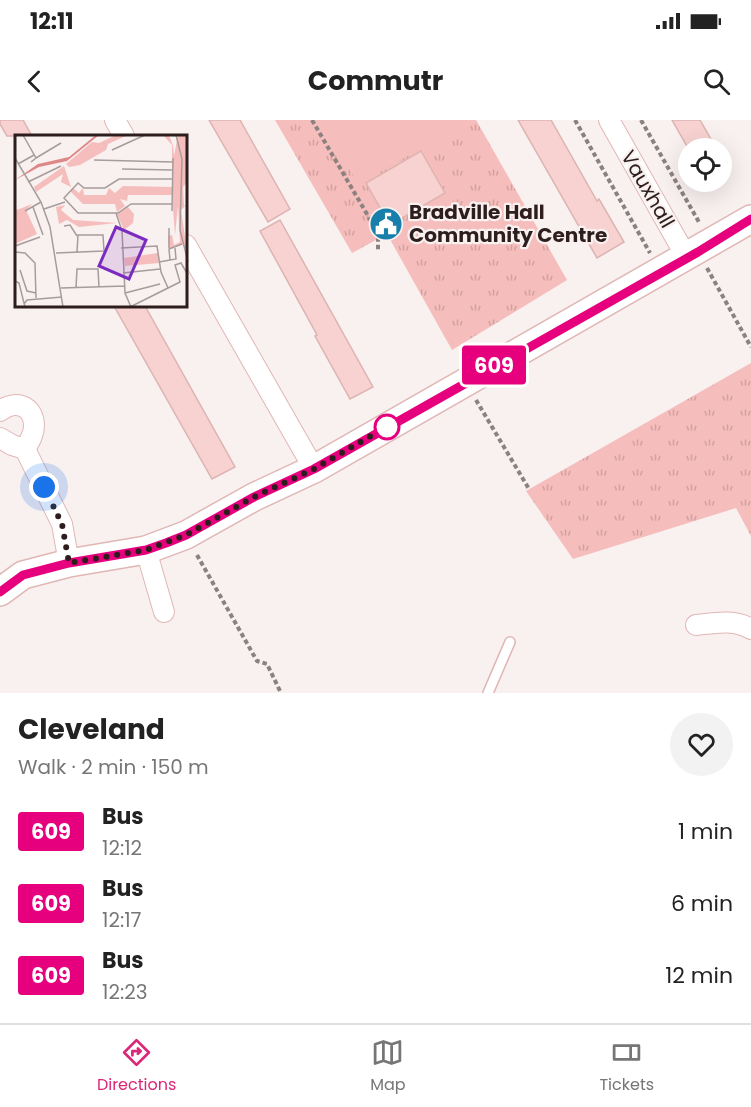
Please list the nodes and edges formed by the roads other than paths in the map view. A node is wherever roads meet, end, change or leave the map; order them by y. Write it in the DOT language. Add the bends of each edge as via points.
graph roads {
  1 [pos="115,120"];
  2 [pos="609,120"];
  3 [pos="123,135"];
  4 [pos="751,219"];
  5 [pos="188,248"];
  6 [pos="698,251"];
  7 [pos="0,411"];
  8 [pos="0,438"];
  9 [pos="25,449"];
  10 [pos="314,469"];
  11 [pos="146,550"];
  12 [pos="69,563"];
  13 [pos="0,592"];
  14 [pos="164,612"];
  15 [pos="696,625"];
  16 [pos="751,629"];
  17 [pos="510,642"];
  18 [pos="488,693"];
  1 -- 3 [label="street"];
  2 -- 6 [label="street, Vauxhall"];
  4 -- 6 [label="street"];
  5 -- 10 [label="street"];
  6 -- 10 [label="street"];
  7 -- 9 [label="street" via="18,404 29,410 34,424"];
  8 -- 9 [label="street"];
  9 -- 12 [label="street" via="62,524"];
  10 -- 11 [label="street" via="186,535"];
  11 -- 12 [label="street"];
  11 -- 14 [label="street"];
  12 -- 13 [label="street" via="23,575"];
  15 -- 16 [label="street" via="727,621"];
  17 -- 18 [label="lane"];
}
